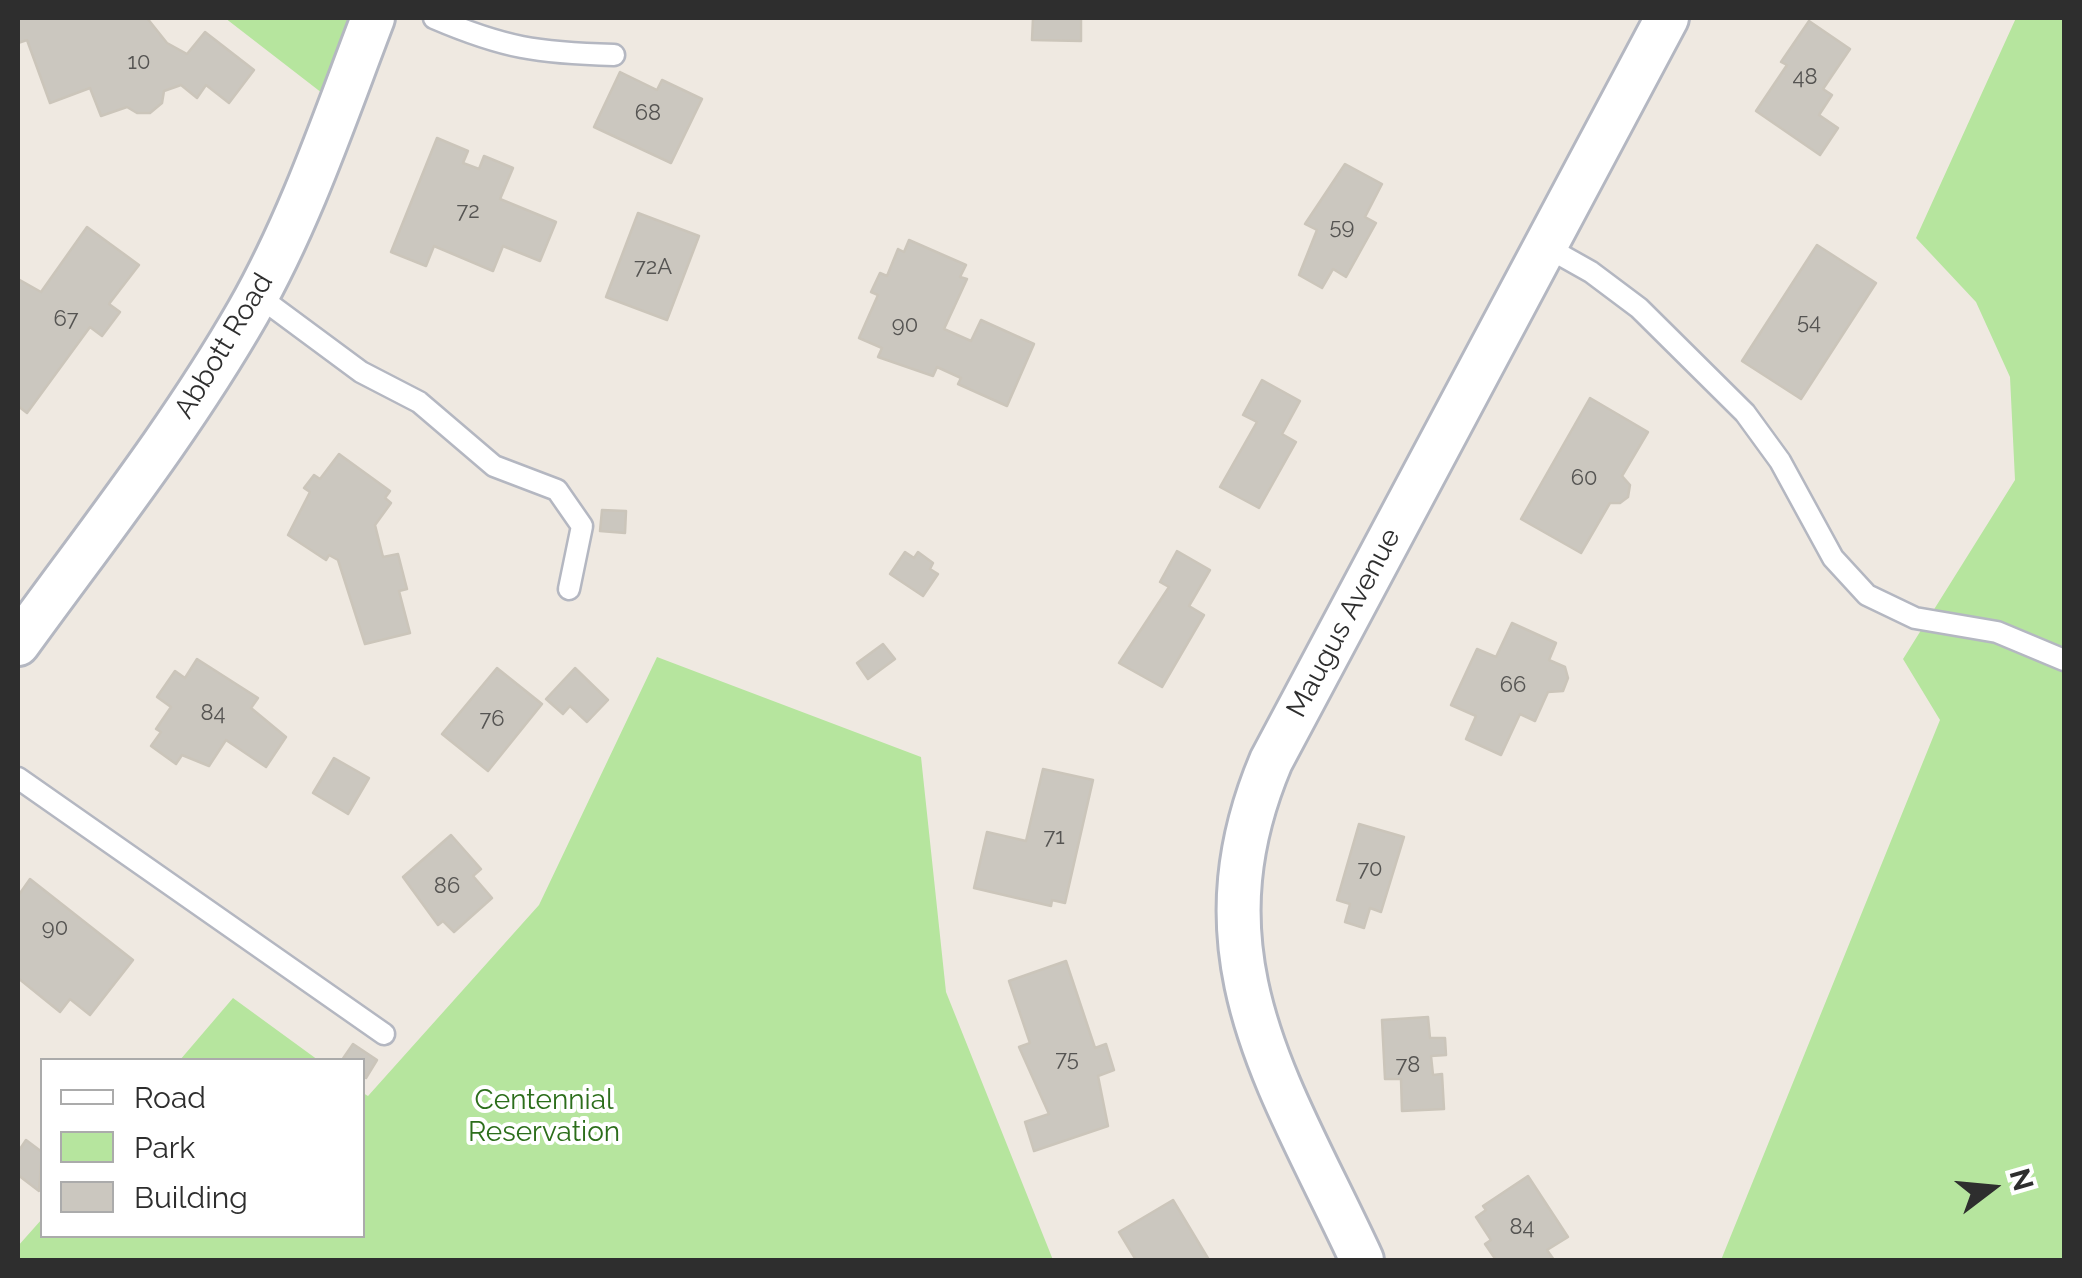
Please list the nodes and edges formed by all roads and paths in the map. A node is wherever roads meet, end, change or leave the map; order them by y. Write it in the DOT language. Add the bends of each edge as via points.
graph roads {
  1 [pos="373,18"];
  2 [pos="434,18"];
  3 [pos="1667,18"];
  4 [pos="614,56"];
  5 [pos="1543,245"];
  6 [pos="257,295"];
  7 [pos="569,589"];
  8 [pos="18,644"];
  9 [pos="2064,660"];
  10 [pos="18,778"];
  11 [pos="384,1034"];
  12 [pos="1362,1260"];
  1 -- 6 [label="street, Abbott Road" via="310,185"];
  2 -- 4 [label="lane" via="496,45"];
  3 -- 5 [label="street, Maugus Avenue"];
  5 -- 9 [label="lane" via="1638,308 1746,413 1833,558 1867,595 1914,618 1997,632"];
  5 -- 12 [label="street, Maugus Avenue" via="1271,761 1241,848 1238,936 1248,999"];
  6 -- 7 [label="lane" via="361,372 419,402 494,466 558,490 582,526"];
  6 -- 8 [label="street, Abbott Road" via="186,410"];
  10 -- 11 [label="lane"];
}
